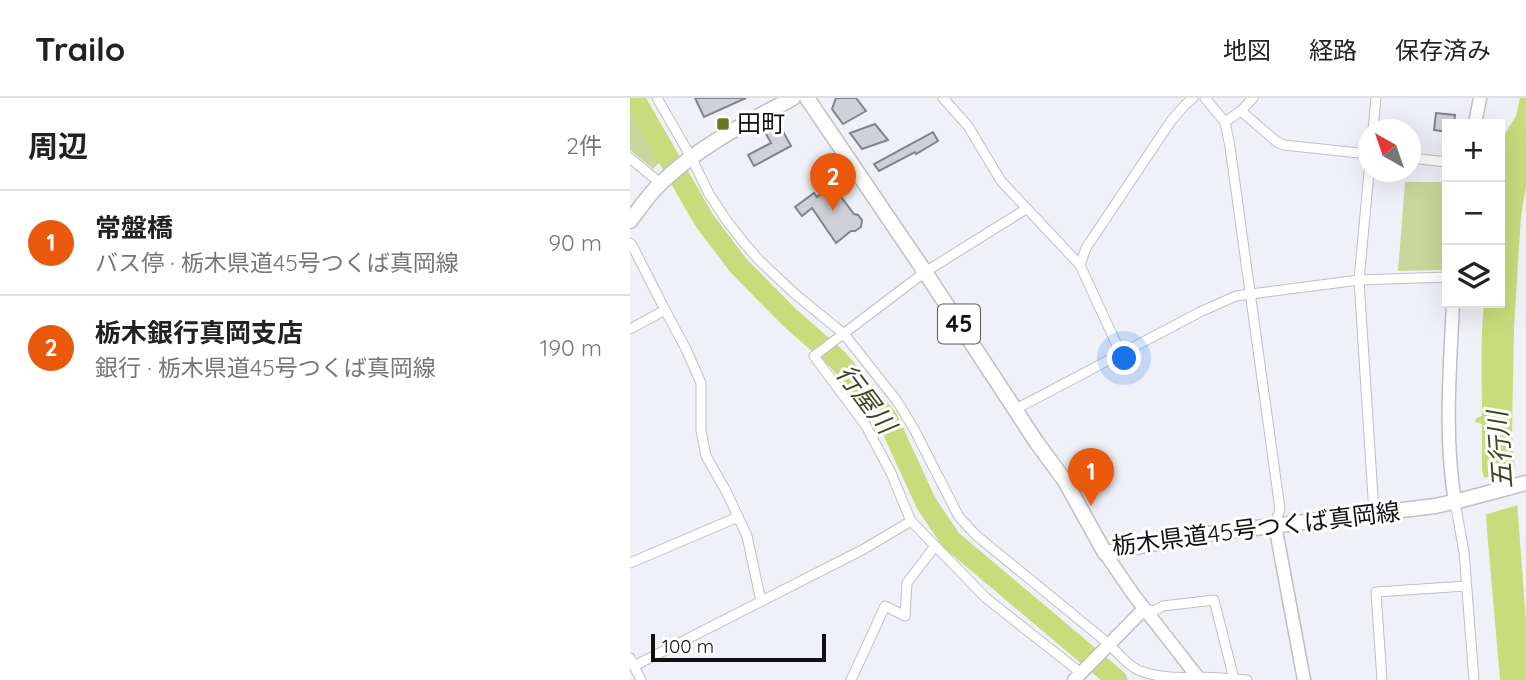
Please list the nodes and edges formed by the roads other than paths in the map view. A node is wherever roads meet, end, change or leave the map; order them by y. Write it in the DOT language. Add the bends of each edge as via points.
graph roads {
  1 [pos="657,98"];
  2 [pos="793,98"];
  3 [pos="807,98"];
  4 [pos="943,98"];
  5 [pos="1193,98"];
  6 [pos="1205,98"];
  7 [pos="1253,98"];
  8 [pos="1376,98"];
  9 [pos="1480,98"];
  10 [pos="1241,111"];
  11 [pos="1374,119"];
  12 [pos="1476,119"];
  13 [pos="1225,122"];
  14 [pos="1358,153"];
  15 [pos="630,158"];
  16 [pos="1421,159"];
  17 [pos="688,160"];
  18 [pos="1442,161"];
  19 [pos="665,179"];
  20 [pos="1368,182"];
  21 [pos="1026,209"];
  22 [pos="630,221"];
  23 [pos="630,243"];
  24 [pos="1080,265"];
  25 [pos="925,272"];
  26 [pos="1442,277"];
  27 [pos="1359,280"];
  28 [pos="1251,294"];
  29 [pos="1453,308"];
  30 [pos="665,310"];
  31 [pos="630,329"];
  32 [pos="842,335"];
  33 [pos="1121,354"];
  34 [pos="1016,409"];
  35 [pos="1526,483"];
  36 [pos="1459,501"];
  37 [pos="1374,513"];
  38 [pos="738,517"];
  39 [pos="911,522"];
  40 [pos="1275,525"];
  41 [pos="935,546"];
  42 [pos="1105,553"];
  43 [pos="630,563"];
  44 [pos="1466,586"];
  45 [pos="761,601"];
  46 [pos="1144,609"];
  47 [pos="1107,647"];
  48 [pos="632,662"];
  49 [pos="1080,674"];
  50 [pos="1199,679"];
  51 [pos="1234,679"];
  52 [pos="641,680"];
  53 [pos="851,680"];
  54 [pos="1247,680"];
  55 [pos="1304,680"];
  56 [pos="1382,680"];
  57 [pos="1474,680"];
  1 -- 17 [label="street"];
  2 -- 17 [label="main road"];
  3 -- 25 [label="main road, 栃木県道45号つくば真岡線 / 45"];
  4 -- 21 [label="street"];
  5 -- 24 [label="street" via="1171,121 1086,248"];
  6 -- 13 [label="street"];
  7 -- 10 [label="street"];
  8 -- 11 [label="street"];
  9 -- 12 [label="street"];
  10 -- 13 [label="street"];
  10 -- 14 [label="street" via="1284,145"];
  13 -- 28 [label="street"];
  15 -- 19 [label="street"];
  16 -- 18 [label="street"];
  17 -- 19 [label="main road"];
  17 -- 32 [label="street" via="745,244"];
  19 -- 22 [label="main road"];
  20 -- 27 [label="street"];
  21 -- 24 [label="street"];
  21 -- 25 [label="street"];
  23 -- 30 [label="street"];
  24 -- 33 [label="street"];
  25 -- 32 [label="street"];
  25 -- 34 [label="main road, 栃木県道45号つくば真岡線 / 45"];
  26 -- 27 [label="street"];
  27 -- 28 [label="street"];
  27 -- 37 [label="street"];
  28 -- 33 [label="street" via="1200,312"];
  28 -- 40 [label="street" via="1280,509"];
  29 -- 36 [label="street" via="1449,453"];
  30 -- 31 [label="street"];
  30 -- 38 [label="street" via="701,383 706,456"];
  32 -- 39 [label="street" via="814,356 866,426"];
  32 -- 47 [label="street" via="897,401 959,517"];
  33 -- 34 [label="street"];
  34 -- 42 [label="main road, 栃木県道45号つくば真岡線 / 45" via="1065,481"];
  35 -- 36 [label="main road, 栃木県道45号つくば真岡線"];
  36 -- 37 [label="main road, 栃木県道45号つくば真岡線"];
  36 -- 44 [label="street"];
  37 -- 40 [label="main road, 栃木県道45号つくば真岡線"];
  38 -- 43 [label="street"];
  38 -- 45 [label="street" via="747,536"];
  39 -- 41 [label="street"];
  39 -- 45 [label="street"];
  40 -- 42 [label="main road, 栃木県道45号つくば真岡線"];
  40 -- 55 [label="street"];
  41 -- 49 [label="street" via="986,597"];
  41 -- 53 [label="street" via="907,583 905,616 885,606"];
  42 -- 46 [label="street"];
  44 -- 56 [label="street" via="1376,592"];
  44 -- 57 [label="street"];
  45 -- 48 [label="street"];
  46 -- 47 [label="street"];
  46 -- 50 [label="street"];
  46 -- 51 [label="street" via="1214,600"];
  47 -- 49 [label="street"];
  47 -- 50 [label="street" via="1138,670"];
  48 -- 52 [label="street"];
  50 -- 51 [label="street"];
  51 -- 54 [label="street"];
}
